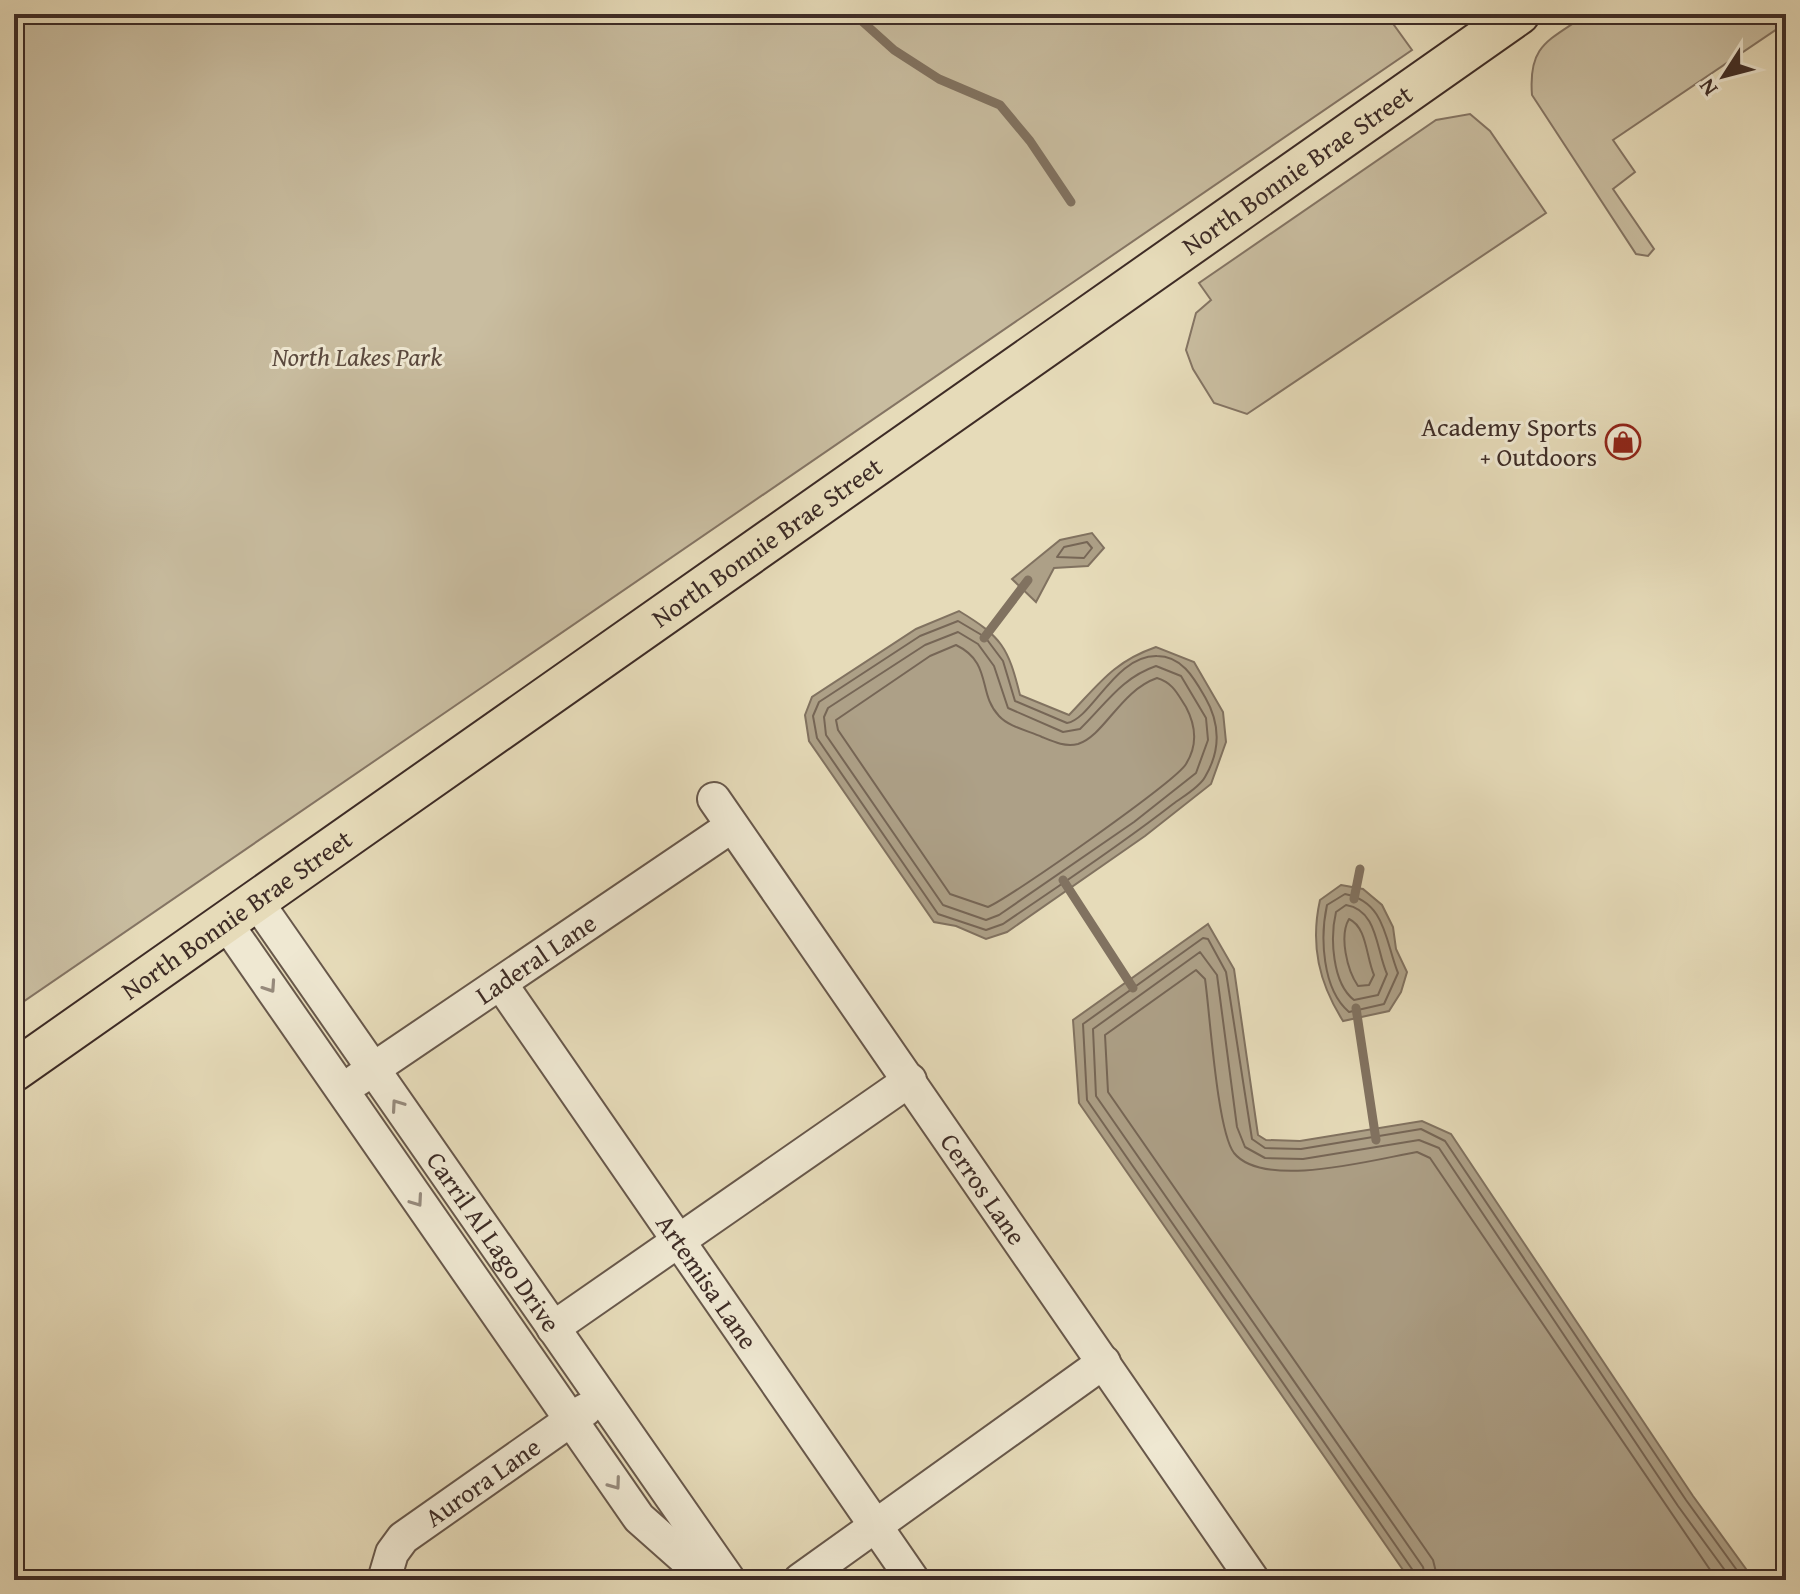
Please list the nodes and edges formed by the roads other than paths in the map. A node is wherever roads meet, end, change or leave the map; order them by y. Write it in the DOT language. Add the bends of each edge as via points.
graph roads {
  1 [pos="1519,14"];
  2 [pos="714,799"];
  3 [pos="732,826"];
  4 [pos="242,912"];
  5 [pos="501,984"];
  6 [pos="373,1070"];
  7 [pos="14,1071"];
  8 [pos="910,1080"];
  9 [pos="341,1091"];
  10 [pos="678,1240"];
  11 [pos="553,1328"];
  12 [pos="1104,1362"];
  13 [pos="601,1399"];
  14 [pos="570,1421"];
  15 [pos="877,1527"];
  16 [pos="384,1580"];
  17 [pos="709,1580"];
  18 [pos="729,1580"];
  19 [pos="800,1580"];
  20 [pos="913,1580"];
  21 [pos="1253,1580"];
  1 -- 4 [label="main road, North Bonnie Brae Street"];
  2 -- 3 [label="street, Cerros Lane"];
  3 -- 5 [label="street, Laderal Lane"];
  3 -- 8 [label="street, Cerros Lane"];
  4 -- 6 [label="street, Carril Al Lago Drive"];
  4 -- 7 [label="main road, North Bonnie Brae Street"];
  4 -- 9 [label="street, Carril Al Lago Drive, one-way"];
  5 -- 6 [label="street, Laderal Lane"];
  5 -- 10 [label="street, Artemisa Lane"];
  6 -- 9 [label="street, Laderal Lane"];
  11 -- 6 [label="street, Carril Al Lago Drive, one-way"];
  8 -- 10 [label="street"];
  8 -- 12 [label="street, Cerros Lane"];
  9 -- 14 [label="street, Carril Al Lago Drive, one-way"];
  10 -- 11 [label="street"];
  10 -- 15 [label="street, Artemisa Lane"];
  11 -- 13 [label="street, Carril Al Lago Drive"];
  12 -- 15 [label="street"];
  12 -- 21 [label="street, Cerros Lane"];
  13 -- 14 [label="street, Aurora Lane"];
  13 -- 18 [label="street, Carril Al Lago Drive"];
  14 -- 16 [label="street, Aurora Lane" via="403,1538"];
  14 -- 17 [label="street, Carril Al Lago Drive, one-way" via="639,1518"];
  15 -- 19 [label="street"];
  15 -- 20 [label="street, Artemisa Lane"];
}
